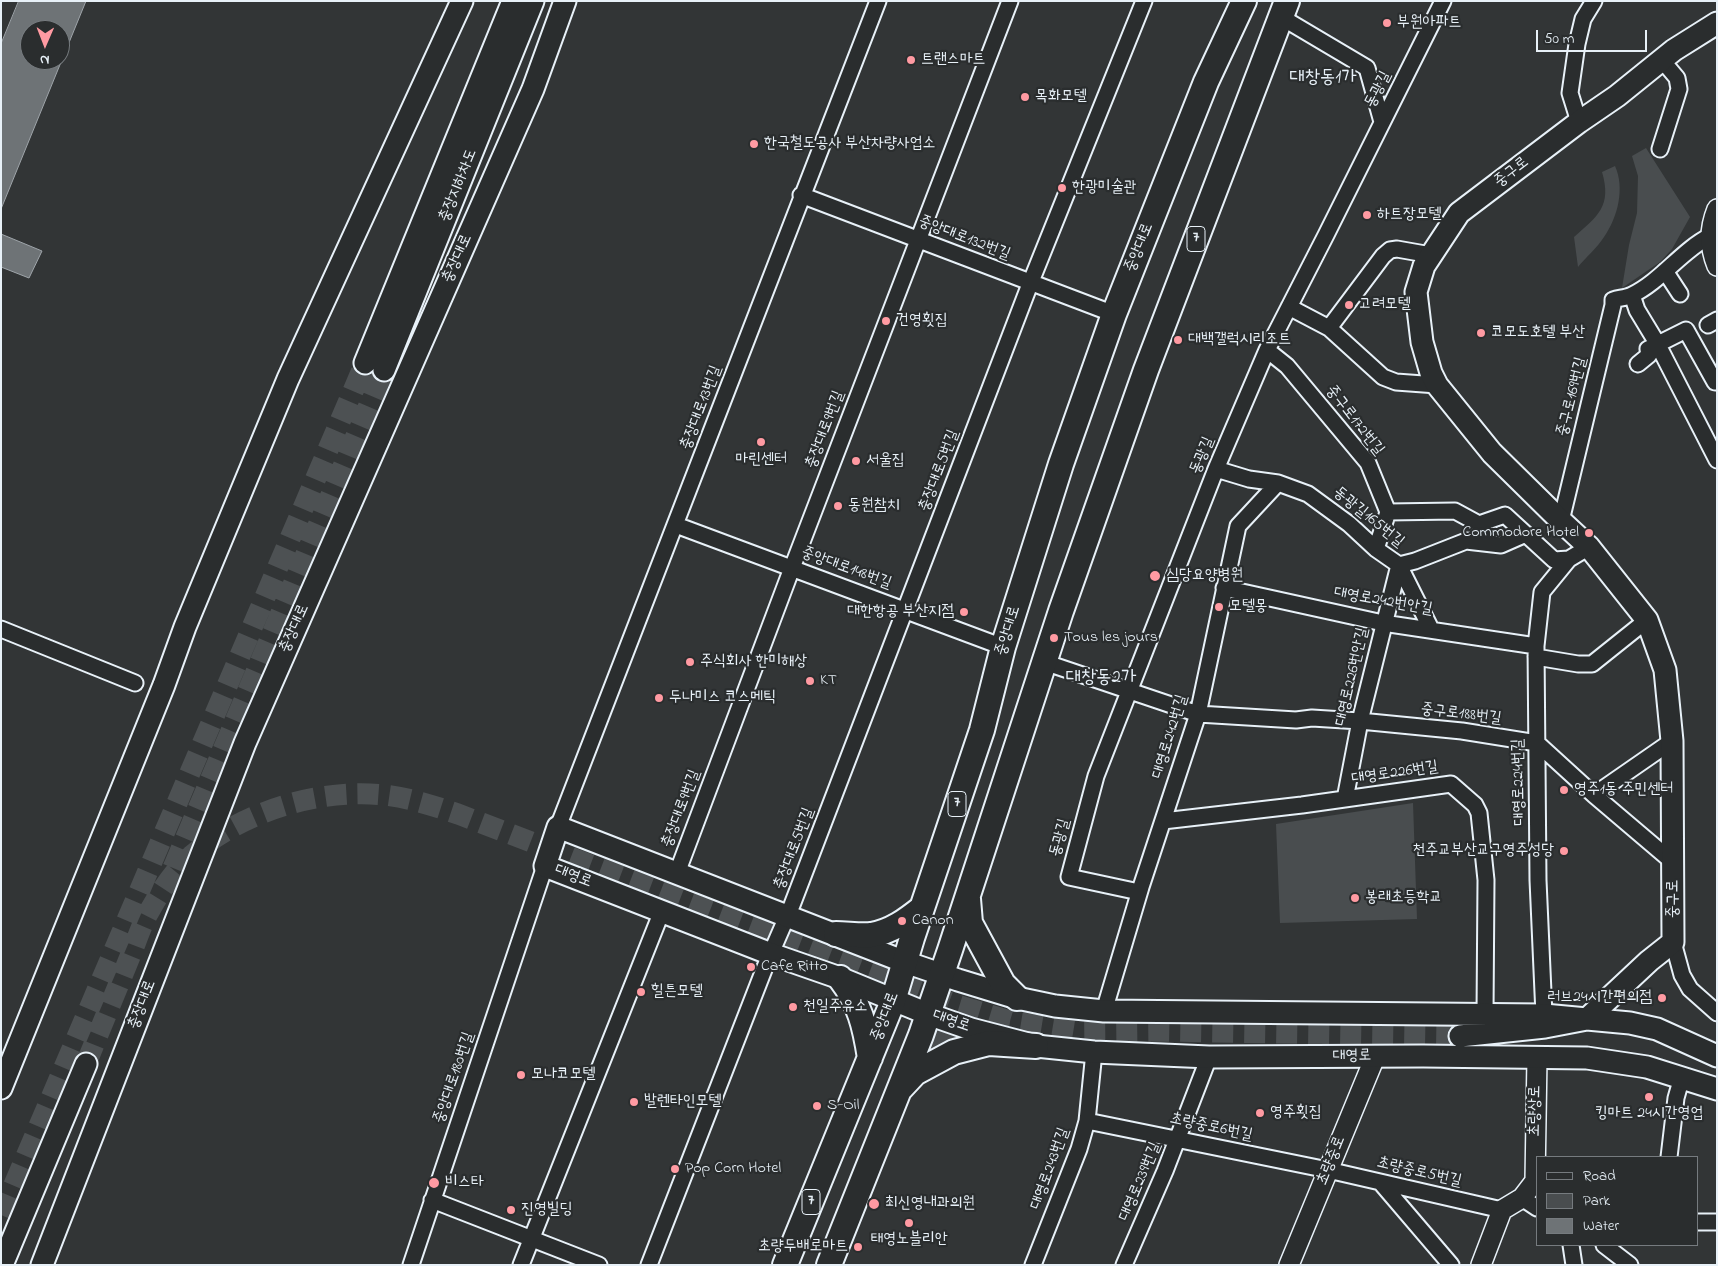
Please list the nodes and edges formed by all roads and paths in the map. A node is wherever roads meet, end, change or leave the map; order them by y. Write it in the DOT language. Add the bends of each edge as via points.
graph roads {
  1 [pos="462,1"];
  2 [pos="513,1"];
  3 [pos="533,1"];
  4 [pos="565,1"];
  5 [pos="878,1"];
  6 [pos="1010,1"];
  7 [pos="1144,1"];
  8 [pos="1443,1"];
  9 [pos="1594,1"];
  10 [pos="1237,3"];
  11 [pos="1284,9"];
  12 [pos="1717,23"];
  13 [pos="1661,60"];
  14 [pos="1382,122"];
  15 [pos="1579,122"];
  16 [pos="1660,149"];
  17 [pos="801,194"];
  18 [pos="1717,209"];
  19 [pos="918,240"];
  20 [pos="1714,251"];
  21 [pos="1431,255"];
  22 [pos="1665,271"];
  23 [pos="1030,284"];
  24 [pos="1680,294"];
  25 [pos="1632,295"];
  26 [pos="1289,307"];
  27 [pos="1114,314"];
  28 [pos="1330,328"];
  29 [pos="1657,343"];
  30 [pos="1267,350"];
  31 [pos="1638,364"];
  32 [pos="1717,381"];
  33 [pos="1437,385"];
  34 [pos="1717,460"];
  35 [pos="1216,469"];
  36 [pos="1278,483"];
  37 [pos="1388,512"];
  38 [pos="1561,521"];
  39 [pos="676,525"];
  40 [pos="1526,534"];
  41 [pos="1589,548"];
  42 [pos="1376,549"];
  43 [pos="1569,559"];
  44 [pos="1399,565"];
  45 [pos="792,568"];
  46 [pos="1224,588"];
  47 [pos="905,610"];
  48 [pos="1647,620"];
  49 [pos="1383,623"];
  50 [pos="1,629"];
  51 [pos="1431,629"];
  52 [pos="1003,647"];
  53 [pos="1536,652"];
  54 [pos="1044,662"];
  55 [pos="136,683"];
  56 [pos="1130,691"];
  57 [pos="1198,714"];
  58 [pos="1360,721"];
  59 [pos="1672,741"];
  60 [pos="1537,743"];
  61 [pos="1594,795"];
  62 [pos="1345,799"];
  63 [pos="1163,821"];
  64 [pos="558,827"];
  65 [pos="1674,863"];
  66 [pos="545,866"];
  67 [pos="677,873"];
  68 [pos="1139,892"];
  69 [pos="968,896"];
  70 [pos="922,908"];
  71 [pos="662,911"];
  72 [pos="788,916"];
  73 [pos="836,934"];
  74 [pos="1673,942"];
  75 [pos="771,954"];
  76 [pos="905,962"];
  77 [pos="942,974"];
  78 [pos="840,978"];
  79 [pos="1017,998"];
  80 [pos="893,1001"];
  81 [pos="1104,1011"];
  82 [pos="1717,1013"];
  83 [pos="928,1014"];
  84 [pos="1485,1014"];
  85 [pos="1544,1015"];
  86 [pos="1587,1019"];
  87 [pos="1036,1046"];
  88 [pos="1094,1052"];
  89 [pos="1375,1056"];
  90 [pos="1717,1056"];
  91 [pos="1209,1057"];
  92 [pos="1537,1057"];
  93 [pos="870,1058"];
  94 [pos="1587,1058"];
  95 [pos="86,1064"];
  96 [pos="1682,1077"];
  97 [pos="1,1088"];
  98 [pos="1713,1089"];
  99 [pos="897,1093"];
  100 [pos="1086,1121"];
  101 [pos="1178,1139"];
  102 [pos="1669,1156"];
  103 [pos="1328,1170"];
  104 [pos="1381,1183"];
  105 [pos="1531,1197"];
  106 [pos="432,1200"];
  107 [pos="1502,1210"];
  108 [pos="1698,1222"];
  109 [pos="1717,1222"];
  110 [pos="531,1238"];
  111 [pos="1571,1246"];
  112 [pos="1605,1246"];
  113 [pos="2,1265"];
  114 [pos="42,1265"];
  115 [pos="411,1265"];
  116 [pos="521,1265"];
  117 [pos="599,1265"];
  118 [pos="649,1265"];
  119 [pos="785,1265"];
  120 [pos="829,1265"];
  121 [pos="1034,1265"];
  122 [pos="1124,1265"];
  123 [pos="1289,1265"];
  124 [pos="1451,1265"];
  125 [pos="1481,1265"];
  126 [pos="1574,1265"];
  127 [pos="1630,1265"];
  1 -- 97 [label="main road" via="284,388"];
  2 -- 3 [label="main road, 충장지하차도" via="375,367"];
  4 -- 114 [label="main road, 충장대로" via="529,98 243,748"];
  5 -- 17 [label="street, 충장대로13번길"];
  6 -- 19 [label="street, 충장대로9번길"];
  7 -- 23 [label="street, 충장대로5번길"];
  8 -- 14 [label="street, 동광길"];
  9 -- 15 [label="street" via="1582,19 1570,94"];
  10 -- 27 [label="main road, 중앙대로 / 7"];
  11 -- 14 [label="street" via="1366,68"];
  11 -- 54 [label="main road, 7" via="1146,370"];
  12 -- 13 [label="main road, 중구로"];
  13 -- 15 [label="main road, 중구로"];
  13 -- 16 [label="street" via="1676,78 1679,89"];
  14 -- 26 [label="street, 동광길"];
  15 -- 21 [label="main road, 중구로" via="1459,213"];
  17 -- 19 [label="street, 중앙대로132번길"];
  17 -- 39 [label="street, 충장대로13번길"];
  18 -- 20 [label="street" via="1713,219"];
  19 -- 23 [label="street, 중앙대로132번길"];
  19 -- 45 [label="street, 충장대로9번길"];
  20 -- 22 [label="street" via="1695,243"];
  21 -- 28 [label="street" via="1390,250"];
  21 -- 33 [label="main road, 중구로" via="1416,292 1422,342"];
  22 -- 24 [label="street"];
  22 -- 25 [label="street"];
  23 -- 27 [label="street, 중앙대로132번길"];
  23 -- 47 [label="street, 충장대로5번길"];
  25 -- 29 [label="street"];
  25 -- 38 [label="street, 중구로169번길" via="1613,300"];
  26 -- 28 [label="street"];
  26 -- 30 [label="street, 동광길"];
  27 -- 52 [label="main road, 중앙대로 / 7" via="1061,464"];
  28 -- 33 [label="street" via="1384,377 1396,382"];
  29 -- 31 [label="street" via="1648,349 1649,355"];
  29 -- 32 [label="street" via="1686,330"];
  29 -- 34 [label="street"];
  30 -- 35 [label="street, 동광길"];
  30 -- 37 [label="street, 중구로172번길" via="1287,366 1368,463"];
  33 -- 38 [label="main road, 중구로" via="1492,453"];
  35 -- 36 [label="street, 동광길165번길"];
  35 -- 56 [label="street, 동광길"];
  36 -- 42 [label="street, 동광길165번길" via="1308,494"];
  36 -- 46 [label="street, 대영로242번길" via="1238,526"];
  37 -- 40 [label="street" via="1455,511 1479,524 1505,515"];
  37 -- 42 [label="street"];
  38 -- 41 [label="main road, 중구로"];
  39 -- 45 [label="street, 중앙대로148번길"];
  39 -- 64 [label="street, 충장대로13번길"];
  40 -- 43 [label="street" via="1554,560"];
  40 -- 44 [label="street, 동광길165번길" via="1501,545 1466,541"];
  41 -- 43 [label="street"];
  41 -- 48 [label="main road, 중구로"];
  42 -- 44 [label="street, 동광길165번길"];
  43 -- 53 [label="street, 대영로224번길" via="1542,592"];
  44 -- 49 [label="street, 대영로226번안길"];
  44 -- 51 [label="street"];
  45 -- 47 [label="street, 중앙대로148번길"];
  45 -- 67 [label="street, 충장대로9번길"];
  46 -- 49 [label="street, 대영로242번안길"];
  46 -- 57 [label="street, 대영로242번길"];
  47 -- 52 [label="street, 중앙대로148번길"];
  47 -- 72 [label="street, 충장대로5번길"];
  48 -- 53 [label="street" via="1592,664 1578,664"];
  48 -- 59 [label="main road, 중구로" via="1665,670"];
  49 -- 51 [label="street, 대영로242번안길"];
  49 -- 58 [label="street, 대영로226번안길"];
  50 -- 55 [label="street"];
  51 -- 53 [label="street, 대영로242번안길"];
  52 -- 70 [label="main road, 중앙대로 / 7" via="982,730"];
  53 -- 60 [label="street, 대영로224번길"];
  54 -- 56 [label="street, 중구로188번길"];
  54 -- 69 [label="main road, 7"];
  56 -- 57 [label="street, 중구로188번길"];
  56 -- 68 [label="street, 동광길" via="1096,776 1069,877"];
  57 -- 58 [label="street, 중구로188번길"];
  57 -- 63 [label="street, 대영로242번길"];
  58 -- 60 [label="street, 중구로188번길" via="1462,731"];
  58 -- 62 [label="street, 대영로226번안길"];
  59 -- 61 [label="street"];
  59 -- 65 [label="main road, 중구로"];
  60 -- 61 [label="street"];
  60 -- 85 [label="street, 대영로224번길" via="1538,880"];
  61 -- 65 [label="street"];
  62 -- 63 [label="street, 대영로226번길"];
  62 -- 84 [label="street, 대영로226번길" via="1451,784 1480,812 1486,880"];
  63 -- 68 [label="street, 대영로242번길"];
  64 -- 66 [label="main road, 대영로"];
  64 -- 67 [label="main road"];
  65 -- 74 [label="main road, 중구로"];
  66 -- 71 [label="main road, 대영로"];
  66 -- 106 [label="street, 중앙대로180번길"];
  67 -- 72 [label="main road"];
  68 -- 81 [label="street, 대영로242번길"];
  69 -- 77 [label="main road, 7"];
  69 -- 79 [label="main road" via="970,923 1003,984"];
  70 -- 73 [label="main road" via="908,920 886,931 871,935"];
  70 -- 76 [label="main road, 중앙대로 / 7"];
  71 -- 75 [label="main road, 대영로"];
  71 -- 110 [label="street"];
  72 -- 73 [label="main road"];
  72 -- 75 [label="street, 충장대로5번길"];
  73 -- 76 [label="main road"];
  74 -- 82 [label="street" via="1682,975 1690,989"];
  74 -- 86 [label="main road, 중구로"];
  75 -- 78 [label="main road, 대영로"];
  75 -- 118 [label="street"];
  76 -- 77 [label="main road"];
  76 -- 80 [label="main road, 중앙대로 / 7"];
  77 -- 79 [label="main road"];
  77 -- 83 [label="main road, 7"];
  78 -- 80 [label="main road, 대영로"];
  78 -- 93 [label="main road" via="853,995 866,1033"];
  79 -- 81 [label="main road"];
  80 -- 83 [label="main road, 대영로"];
  80 -- 93 [label="main road, 중앙대로 / 7"];
  81 -- 84 [label="main road"];
  83 -- 87 [label="main road, 대영로"];
  83 -- 99 [label="main road, 7"];
  84 -- 85 [label="main road"];
  85 -- 86 [label="main road"];
  86 -- 90 [label="main road" via="1657,1029"];
  86 -- 94 [label="main road" via="1460,1036"];
  87 -- 88 [label="main road, 대영로"];
  87 -- 99 [label="main road" via="989,1043 954,1052 915,1073"];
  88 -- 91 [label="main road, 대영로"];
  88 -- 100 [label="street, 대영로243번길"];
  89 -- 91 [label="main road, 대영로"];
  89 -- 92 [label="main road, 대영로"];
  89 -- 103 [label="street, 초량중로"];
  91 -- 101 [label="street, 대영로239번길"];
  92 -- 94 [label="main road, 대영로"];
  92 -- 105 [label="street, 초량상로" via="1535,1181"];
  93 -- 119 [label="main road, 중앙대로 / 7"];
  94 -- 96 [label="main road, 대영로" via="1647,1067"];
  95 -- 113 [label="main road"];
  96 -- 98 [label="main road, 대영로"];
  96 -- 102 [label="street" via="1676,1098"];
  99 -- 120 [label="main road, 7"];
  100 -- 101 [label="street, 초량중로6번길"];
  100 -- 121 [label="street, 대영로243번길" via="1079,1149"];
  101 -- 103 [label="street, 초량중로6번길"];
  101 -- 122 [label="street, 대영로239번길"];
  103 -- 104 [label="street, 초량중로5번길"];
  103 -- 123 [label="street, 초량중로"];
  104 -- 107 [label="street, 초량중로5번길"];
  104 -- 124 [label="street"];
  105 -- 107 [label="street, 초량상로"];
  106 -- 110 [label="street"];
  106 -- 115 [label="street, 중앙대로180번길"];
  107 -- 125 [label="street"];
  108 -- 109 [label="street"];
  110 -- 116 [label="street"];
  110 -- 117 [label="street"];
  111 -- 126 [label="street"];
  112 -- 127 [label="street"];
}
